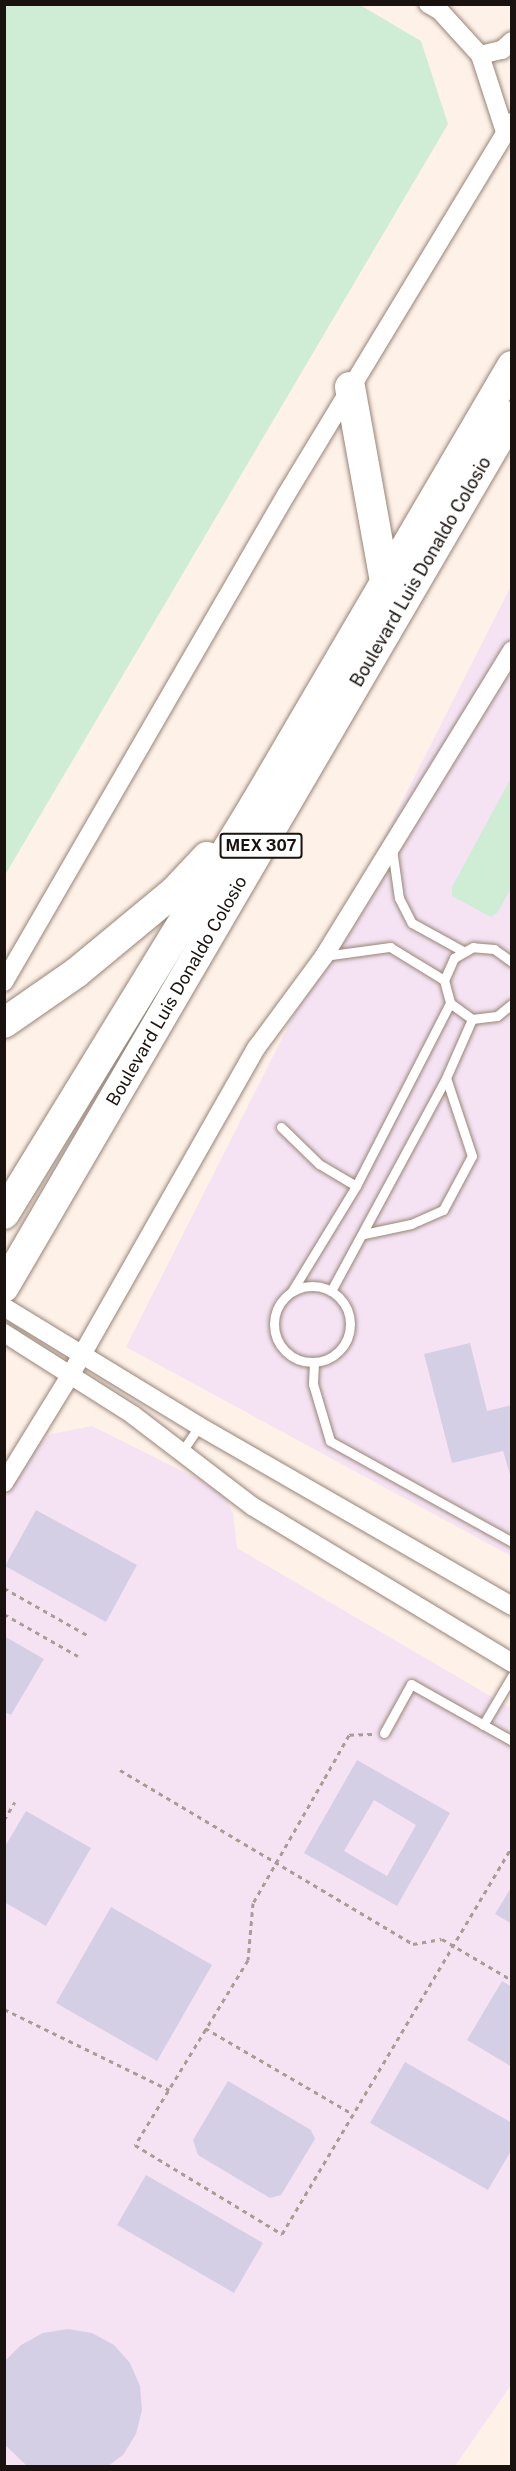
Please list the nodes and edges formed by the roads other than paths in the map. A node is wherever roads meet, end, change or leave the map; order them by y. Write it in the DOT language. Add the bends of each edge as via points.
graph roads {
  1 [pos="428,4"];
  2 [pos="512,41"];
  3 [pos="480,56"];
  4 [pos="508,127"];
  5 [pos="512,366"];
  6 [pos="350,387"];
  7 [pos="512,416"];
  8 [pos="385,582"];
  9 [pos="512,650"];
  10 [pos="254,806"];
  11 [pos="391,843"];
  12 [pos="463,951"];
  13 [pos="324,956"];
  14 [pos="511,962"];
  15 [pos="444,980"];
  16 [pos="4,982"];
  17 [pos="450,1003"];
  18 [pos="512,1004"];
  19 [pos="472,1019"];
  20 [pos="4,1023"];
  21 [pos="446,1078"];
  22 [pos="281,1127"];
  23 [pos="4,1178"];
  24 [pos="356,1186"];
  25 [pos="5,1213"];
  26 [pos="363,1234"];
  27 [pos="8,1282"];
  28 [pos="292,1291"];
  29 [pos="331,1291"];
  30 [pos="4,1307"];
  31 [pos="4,1333"];
  32 [pos="80,1355"];
  33 [pos="314,1363"];
  34 [pos="71,1374"];
  35 [pos="199,1426"];
  36 [pos="183,1450"];
  37 [pos="4,1483"];
  38 [pos="512,1542"];
  39 [pos="512,1606"];
  40 [pos="512,1663"];
  41 [pos="512,1676"];
  42 [pos="483,1725"];
  43 [pos="384,1733"];
  44 [pos="512,1741"];
  1 -- 3 [label="street" via="440,11"];
  2 -- 3 [label="street" via="502,50"];
  3 -- 4 [label="street"];
  4 -- 6 [label="street"];
  5 -- 8 [label="main road, Boulevard Luis Donaldo Colosio / MEX 307"];
  6 -- 8 [label="main road"];
  6 -- 16 [label="street"];
  7 -- 27 [label="main road, Boulevard Luis Donaldo Colosio / MEX 307"];
  8 -- 10 [label="main road, Boulevard Luis Donaldo Colosio / MEX 307"];
  9 -- 11 [label="street"];
  10 -- 20 [label="main road" via="174,892 76,973"];
  10 -- 25 [label="main road, Boulevard Luis Donaldo Colosio / MEX 307"];
  11 -- 12 [label="lane" via="399,898 412,923"];
  11 -- 13 [label="street"];
  12 -- 14 [label="lane" via="484,946 504,954"];
  12 -- 15 [label="lane" via="454,958"];
  13 -- 15 [label="lane" via="390,947"];
  13 -- 32 [label="street" via="257,1047"];
  15 -- 17 [label="lane"];
  17 -- 19 [label="lane"];
  17 -- 24 [label="lane"];
  18 -- 19 [label="lane" via="497,1016"];
  19 -- 21 [label="lane"];
  21 -- 26 [label="lane"];
  21 -- 26 [label="lane" via="472,1156 443,1210 411,1224"];
  22 -- 24 [label="lane" via="319,1164"];
  23 -- 25 [label="main road"];
  24 -- 28 [label="lane"];
  26 -- 29 [label="lane"];
  28 -- 29 [label="lane" via="312,1286"];
  28 -- 33 [label="lane" via="276,1311 275,1335 290,1356"];
  29 -- 33 [label="lane" via="348,1309 350,1333 337,1354"];
  30 -- 32 [label="street"];
  31 -- 34 [label="street"];
  32 -- 34 [label="street"];
  32 -- 35 [label="street"];
  33 -- 38 [label="lane" via="313,1384 330,1441"];
  34 -- 36 [label="street"];
  34 -- 37 [label="street"];
  35 -- 36 [label="lane"];
  35 -- 39 [label="street"];
  36 -- 40 [label="street" via="252,1506"];
  41 -- 42 [label="lane"];
  42 -- 43 [label="lane" via="411,1684"];
  42 -- 44 [label="lane"];
}
